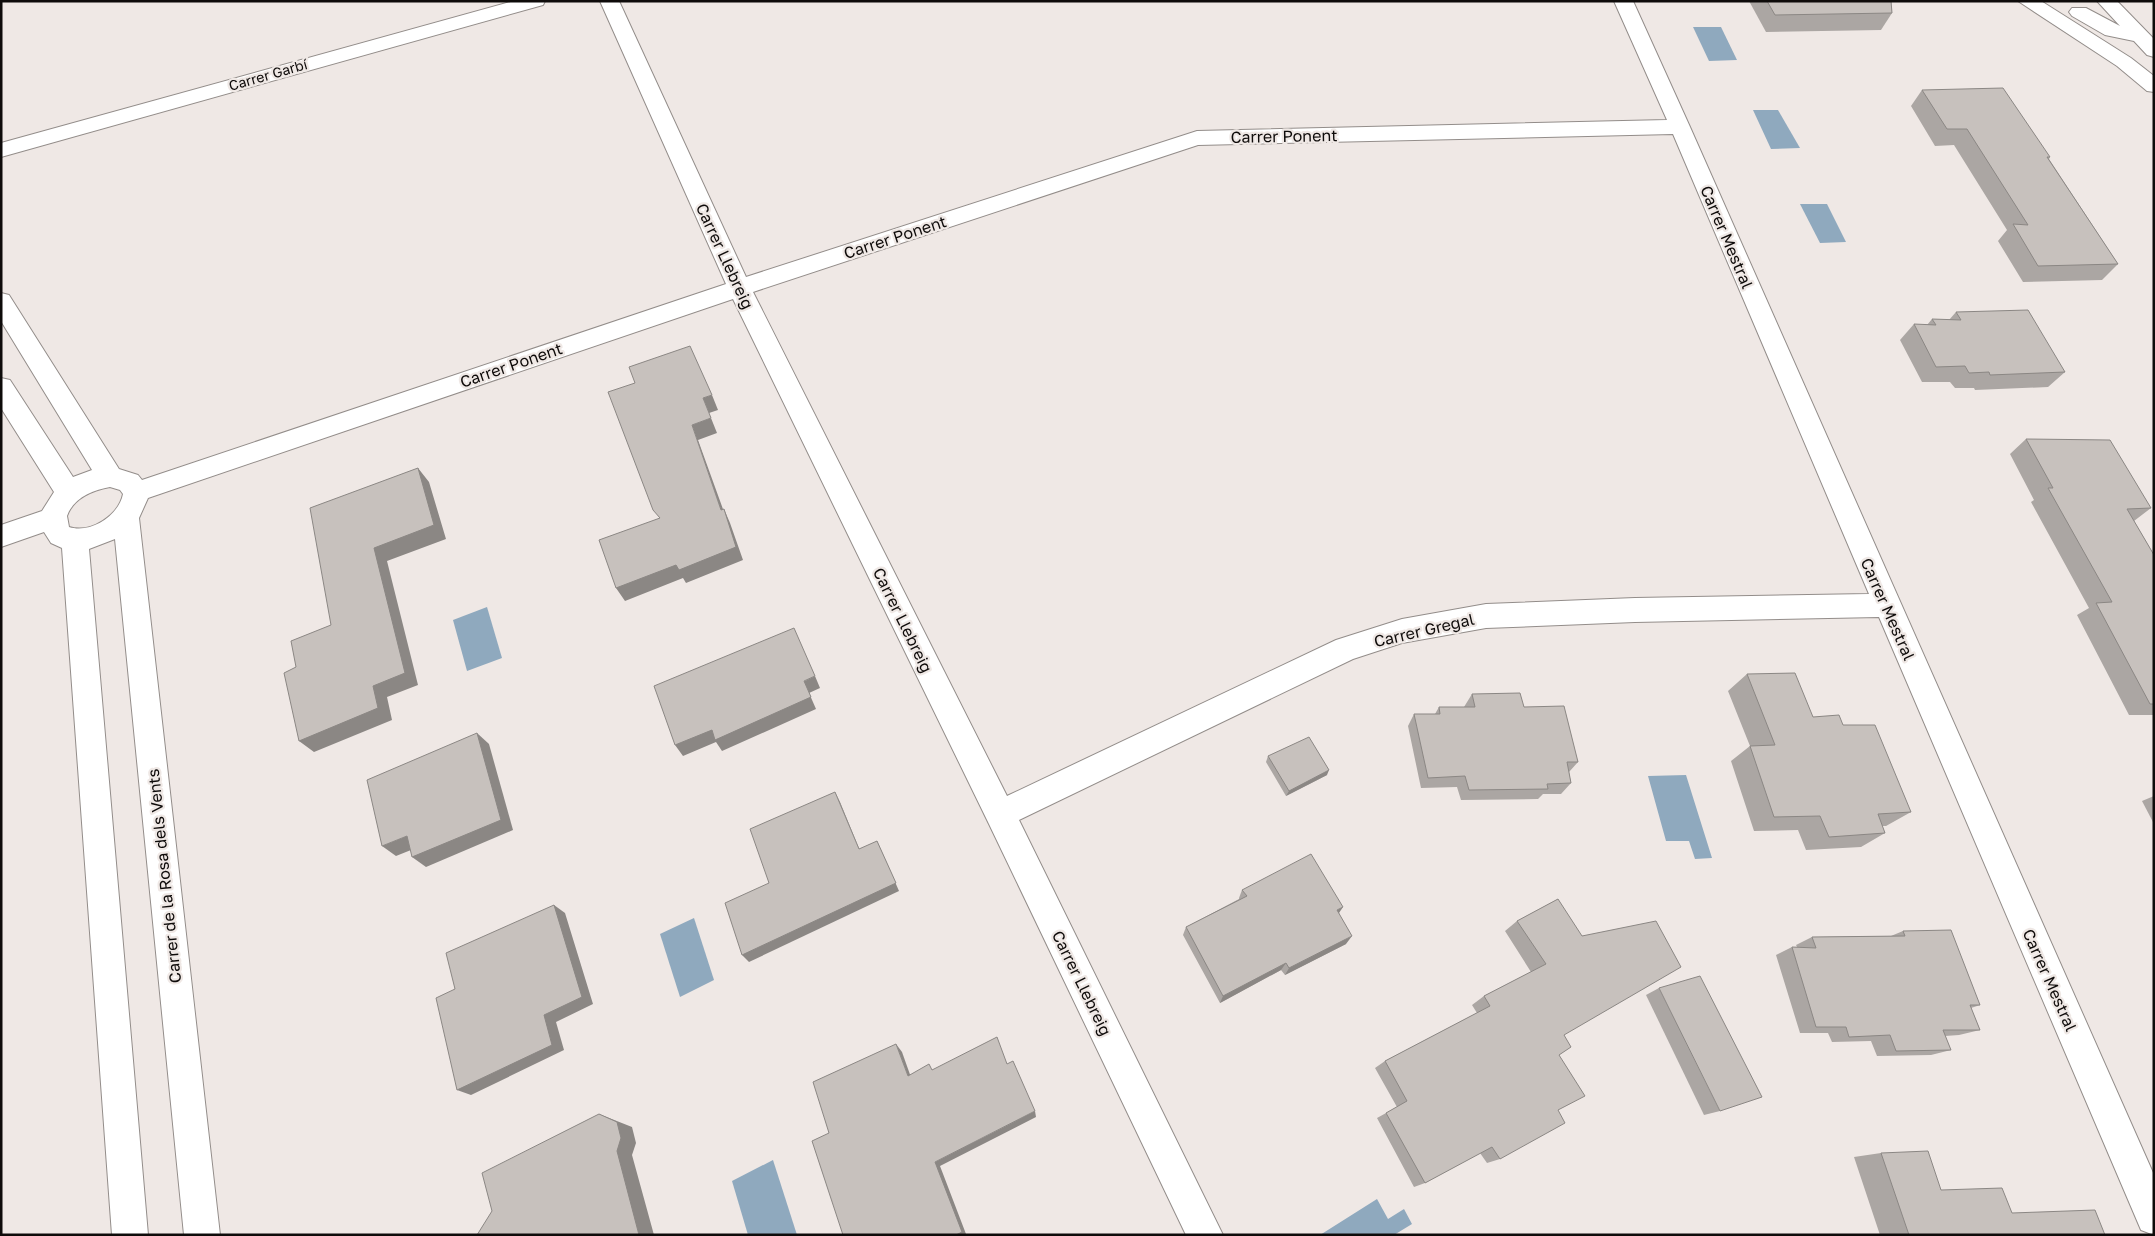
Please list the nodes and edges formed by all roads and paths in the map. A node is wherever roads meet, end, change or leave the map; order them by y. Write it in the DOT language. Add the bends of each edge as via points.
graph roads {
  1 [pos="536,1"];
  2 [pos="609,1"];
  3 [pos="1622,1"];
  4 [pos="2027,1"];
  5 [pos="2064,1"];
  6 [pos="2106,1"];
  7 [pos="510,4"];
  8 [pos="2138,36"];
  9 [pos="2154,51"];
  10 [pos="2154,86"];
  11 [pos="1680,127"];
  12 [pos="1,150"];
  13 [pos="739,288"];
  14 [pos="1,301"];
  15 [pos="1,387"];
  16 [pos="110,477"];
  17 [pos="69,493"];
  18 [pos="131,505"];
  19 [pos="53,518"];
  20 [pos="1,536"];
  21 [pos="74,540"];
  22 [pos="1886,605"];
  23 [pos="1000,814"];
  24 [pos="2154,1216"];
  25 [pos="130,1235"];
  26 [pos="202,1235"];
  27 [pos="1205,1235"];
  1 -- 7 [label="street, Carrer Garbí"];
  2 -- 13 [label="street, Carrer Llebreig"];
  3 -- 11 [label="street, Carrer Mestral"];
  4 -- 10 [label="street" via="2124,62"];
  5 -- 8 [label="street" via="2112,31"];
  6 -- 8 [label="street"];
  7 -- 12 [label="street, Carrer Garbí"];
  8 -- 9 [label="street"];
  11 -- 13 [label="street, Carrer Ponent" via="1197,138"];
  11 -- 22 [label="street, Carrer Mestral"];
  13 -- 18 [label="street, Carrer Ponent"];
  13 -- 23 [label="street, Carrer Llebreig"];
  14 -- 16 [label="street"];
  15 -- 17 [label="street"];
  16 -- 17 [label="street" via="89,482"];
  16 -- 18 [label="street" via="129,482"];
  17 -- 19 [label="street" via="55,510"];
  18 -- 21 [label="street" via="108,532"];
  18 -- 26 [label="street, Carrer de la Rosa dels Vents"];
  19 -- 20 [label="street"];
  19 -- 21 [label="street" via="58,533"];
  21 -- 25 [label="street"];
  22 -- 23 [label="street, Carrer Gregal" via="1486,616 1402,631 1346,649"];
  22 -- 24 [label="street, Carrer Mestral"];
  23 -- 27 [label="street, Carrer Llebreig"];
}
